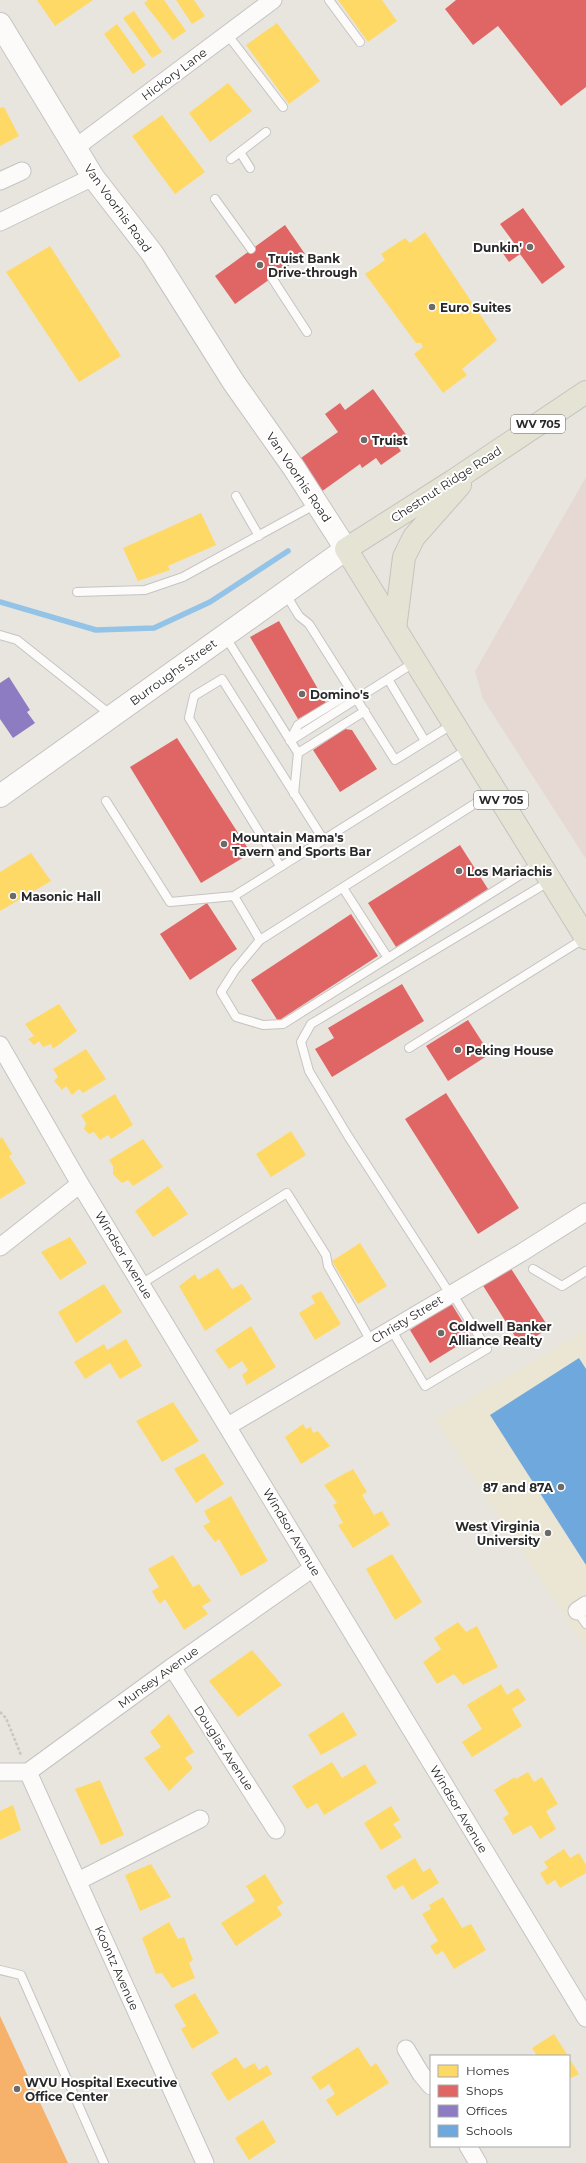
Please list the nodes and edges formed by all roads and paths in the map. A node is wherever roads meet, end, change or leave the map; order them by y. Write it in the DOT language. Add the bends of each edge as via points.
graph roads {
  1 [pos="273,0"];
  2 [pos="329,0"];
  3 [pos="0,24"];
  4 [pos="227,34"];
  5 [pos="360,42"];
  6 [pos="283,107"];
  7 [pos="266,132"];
  8 [pos="75,148"];
  9 [pos="240,152"];
  10 [pos="231,159"];
  11 [pos="250,168"];
  12 [pos="22,171"];
  13 [pos="93,177"];
  14 [pos="0,181"];
  15 [pos="215,198"];
  16 [pos="0,222"];
  17 [pos="251,250"];
  18 [pos="272,278"];
  19 [pos="307,332"];
  20 [pos="586,392"];
  21 [pos="478,464"];
  22 [pos="236,496"];
  23 [pos="317,503"];
  24 [pos="259,536"];
  25 [pos="346,549"];
  26 [pos="77,592"];
  27 [pos="284,592"];
  28 [pos="395,629"];
  29 [pos="0,635"];
  30 [pos="224,635"];
  31 [pos="415,662"];
  32 [pos="388,679"];
  33 [pos="357,699"];
  34 [pos="365,711"];
  35 [pos="111,716"];
  36 [pos="453,724"];
  37 [pos="290,741"];
  38 [pos="425,741"];
  39 [pos="469,748"];
  40 [pos="298,753"];
  41 [pos="495,791"];
  42 [pos="294,794"];
  43 [pos="0,796"];
  44 [pos="106,801"];
  45 [pos="323,839"];
  46 [pos="280,866"];
  47 [pos="545,872"];
  48 [pos="343,888"];
  49 [pos="234,896"];
  50 [pos="586,938"];
  51 [pos="260,940"];
  52 [pos="388,958"];
  53 [pos="0,1045"];
  54 [pos="409,1048"];
  55 [pos="80,1184"];
  56 [pos="586,1212"];
  57 [pos="0,1247"];
  58 [pos="533,1269"];
  59 [pos="586,1271"];
  60 [pos="141,1284"];
  61 [pos="451,1293"];
  62 [pos="391,1329"];
  63 [pos="371,1341"];
  64 [pos="228,1426"];
  65 [pos="313,1568"];
  66 [pos="172,1667"];
  67 [pos="0,1712"];
  68 [pos="0,1772"];
  69 [pos="28,1772"];
  70 [pos="200,1820"];
  71 [pos="276,1830"];
  72 [pos="78,1881"];
  73 [pos="0,1970"];
  74 [pos="586,2018"];
  75 [pos="406,2049"];
  76 [pos="430,2085"];
  77 [pos="469,2147"];
  78 [pos="104,2163"];
  79 [pos="205,2163"];
  80 [pos="478,2163"];
  1 -- 4 [label="street, Hickory Lane"];
  2 -- 5 [label="lane"];
  3 -- 8 [label="street, Van Voorhis Road"];
  4 -- 6 [label="lane"];
  4 -- 8 [label="street, Hickory Lane"];
  7 -- 9 [label="lane"];
  8 -- 13 [label="street, Van Voorhis Road"];
  9 -- 10 [label="lane"];
  9 -- 11 [label="lane"];
  12 -- 14 [label="street"];
  13 -- 16 [label="street"];
  13 -- 23 [label="street, Van Voorhis Road" via="152,253 234,382"];
  15 -- 17 [label="lane"];
  18 -- 19 [label="lane"];
  20 -- 21 [label="main road, Chestnut Ridge Road / WV 705"];
  21 -- 25 [label="main road, Chestnut Ridge Road / WV 705"];
  21 -- 28 [label="main road" via="414,537 401,570"];
  22 -- 24 [label="lane"];
  23 -- 24 [label="lane"];
  23 -- 25 [label="street, Van Voorhis Road"];
  24 -- 26 [label="lane" via="163,585 145,590"];
  25 -- 27 [label="street, Burroughs Street"];
  25 -- 28 [label="main road, Van Voorhis Road / WV 705"];
  27 -- 30 [label="street, Burroughs Street"];
  27 -- 33 [label="lane" via="299,616 309,624"];
  28 -- 31 [label="main road, Van Voorhis Road / WV 705"];
  29 -- 35 [label="lane" via="17,640"];
  30 -- 35 [label="street, Burroughs Street"];
  30 -- 37 [label="lane"];
  31 -- 32 [label="lane"];
  31 -- 36 [label="main road, Van Voorhis Road / WV 705"];
  32 -- 33 [label="lane"];
  32 -- 38 [label="lane"];
  33 -- 34 [label="lane"];
  33 -- 37 [label="lane" via="347,695 298,725"];
  34 -- 38 [label="lane" via="395,760"];
  34 -- 40 [label="lane"];
  35 -- 43 [label="street, Burroughs Street"];
  36 -- 38 [label="lane"];
  36 -- 39 [label="main road, Van Voorhis Road / WV 705"];
  37 -- 40 [label="lane"];
  39 -- 41 [label="main road, Van Voorhis Road / WV 705"];
  39 -- 45 [label="lane"];
  40 -- 42 [label="lane"];
  41 -- 47 [label="main road, Van Voorhis Road / WV 705"];
  41 -- 48 [label="lane"];
  42 -- 45 [label="lane"];
  42 -- 46 [label="lane" via="222,679 194,696 189,718"];
  44 -- 49 [label="lane" via="170,902"];
  45 -- 46 [label="lane"];
  46 -- 49 [label="lane"];
  47 -- 50 [label="main road, Van Voorhis Road / WV 705"];
  47 -- 52 [label="lane"];
  47 -- 61 [label="lane" via="311,1024 301,1042 309,1071 348,1136"];
  48 -- 51 [label="lane"];
  48 -- 52 [label="lane"];
  49 -- 51 [label="lane"];
  50 -- 54 [label="lane"];
  51 -- 52 [label="lane" via="221,992 236,1017 263,1025 283,1024"];
  53 -- 55 [label="street, Windsor Avenue"];
  55 -- 57 [label="street"];
  55 -- 60 [label="street, Windsor Avenue"];
  56 -- 61 [label="street, Christy Street"];
  58 -- 59 [label="lane" via="562,1286"];
  60 -- 63 [label="lane" via="287,1193 326,1255 328,1266"];
  60 -- 64 [label="street, Windsor Avenue"];
  61 -- 62 [label="street, Christy Street"];
  61 -- 62 [label="lane" via="487,1349 425,1386"];
  62 -- 63 [label="street, Christy Street"];
  63 -- 64 [label="street, Christy Street"];
  64 -- 65 [label="street, Windsor Avenue"];
  65 -- 66 [label="street, Munsey Avenue"];
  65 -- 74 [label="street, Windsor Avenue"];
  66 -- 69 [label="street, Munsey Avenue"];
  66 -- 71 [label="street, Douglas Avenue"];
  67 -- 69 [label="path" via="6,1718"];
  68 -- 69 [label="street"];
  69 -- 72 [label="street, Koontz Avenue"];
  70 -- 72 [label="street"];
  72 -- 79 [label="street, Koontz Avenue"];
  73 -- 78 [label="lane" via="21,1975"];
  75 -- 76 [label="street"];
  77 -- 80 [label="street"];
}
